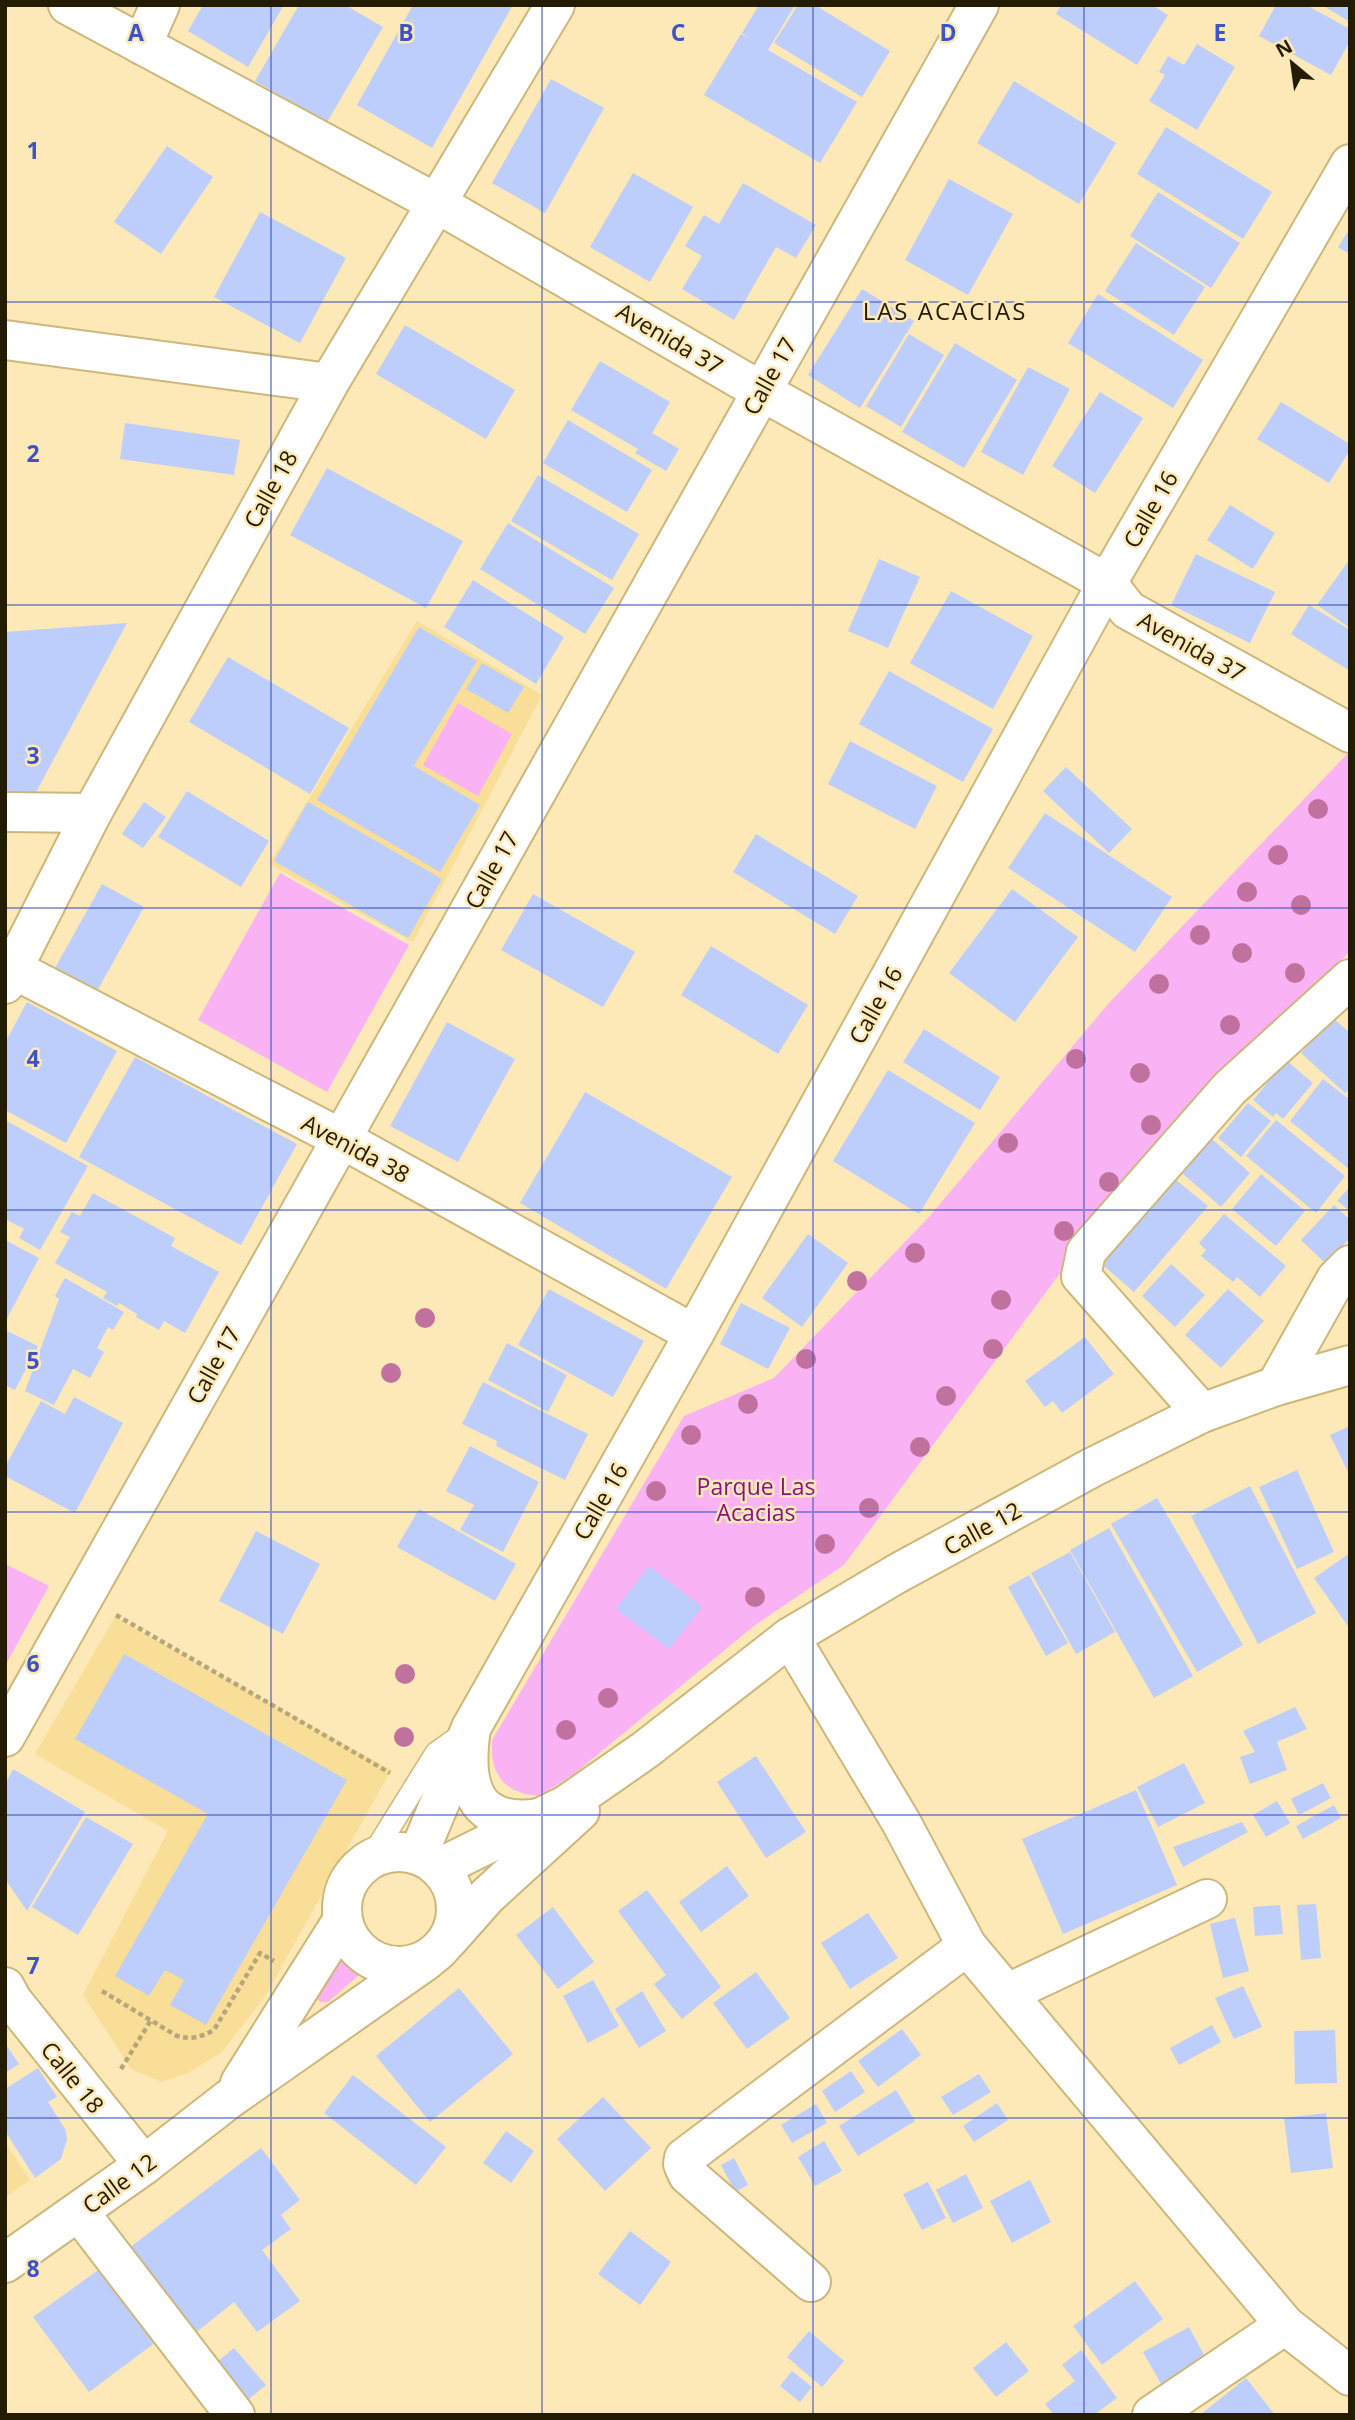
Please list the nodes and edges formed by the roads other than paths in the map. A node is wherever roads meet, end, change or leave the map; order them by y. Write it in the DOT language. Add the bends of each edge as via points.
graph roads {
  1 [pos="68,5"];
  2 [pos="160,5"];
  3 [pos="555,5"];
  4 [pos="979,5"];
  5 [pos="142,44"];
  6 [pos="1350,164"];
  7 [pos="438,204"];
  8 [pos="5,340"];
  9 [pos="329,383"];
  10 [pos="761,391"];
  11 [pos="1107,583"];
  12 [pos="1345,722"];
  13 [pos="5,811"];
  14 [pos="92,813"];
  15 [pos="9,976"];
  16 [pos="1350,979"];
  17 [pos="340,1138"];
  18 [pos="1350,1265"];
  19 [pos="694,1334"];
  20 [pos="1350,1365"];
  21 [pos="1276,1386"];
  22 [pos="1202,1413"];
  23 [pos="790,1637"];
  24 [pos="471,1728"];
  25 [pos="5,1737"];
  26 [pos="645,1750"];
  27 [pos="539,1818"];
  28 [pos="370,1859"];
  29 [pos="429,1861"];
  30 [pos="1207,1899"];
  31 [pos="342,1921"];
  32 [pos="967,1947"];
  33 [pos="437,1951"];
  34 [pos="5,1987"];
  35 [pos="1008,1993"];
  36 [pos="229,2099"];
  37 [pos="144,2165"];
  38 [pos="79,2212"];
  39 [pos="5,2263"];
  40 [pos="811,2282"];
  41 [pos="1285,2325"];
  42 [pos="1350,2376"];
  43 [pos="235,2415"];
  44 [pos="1152,2415"];
  1 -- 5 [label="street, Avenida 37"];
  2 -- 5 [label="street"];
  3 -- 7 [label="street, Calle 18"];
  4 -- 10 [label="street, Calle 17"];
  5 -- 7 [label="street, Avenida 37"];
  6 -- 11 [label="street, Calle 16"];
  7 -- 9 [label="street, Calle 18"];
  7 -- 10 [label="street, Avenida 37"];
  8 -- 9 [label="street"];
  9 -- 14 [label="street, Calle 18"];
  10 -- 11 [label="street, Avenida 37"];
  10 -- 17 [label="street, Calle 17"];
  11 -- 12 [label="street, Avenida 37" via="1128,610"];
  11 -- 19 [label="street, Calle 16"];
  13 -- 14 [label="street"];
  14 -- 15 [label="street, Calle 18"];
  15 -- 17 [label="street, Avenida 38"];
  16 -- 22 [label="street" via="1230,1088 1086,1252 1081,1276"];
  17 -- 19 [label="street, Avenida 38"];
  17 -- 25 [label="street, Calle 17"];
  18 -- 21 [label="street" via="1336,1279"];
  19 -- 24 [label="street, Calle 16"];
  20 -- 21 [label="street, Calle 12"];
  21 -- 22 [label="street, Calle 12"];
  22 -- 23 [label="street, Calle 12" via="1081,1473"];
  23 -- 26 [label="street, Calle 12"];
  23 -- 32 [label="street" via="901,1822"];
  24 -- 27 [label="street" via="467,1770 478,1801 504,1819"];
  24 -- 28 [label="lane" via="436,1753"];
  24 -- 29 [label="street, Calle 16"];
  26 -- 27 [label="street, Calle 12" via="566,1805"];
  26 -- 33 [label="street, Calle 12" via="487,1896"];
  27 -- 29 [label="street, Calle 12"];
  28 -- 29 [label="street" via="402,1852"];
  28 -- 31 [label="street" via="346,1886"];
  29 -- 33 [label="street" via="449,1881 457,1911 454,1927"];
  30 -- 35 [label="street"];
  31 -- 33 [label="street" via="360,1952 375,1962 410,1966"];
  31 -- 36 [label="street, Calle 12"];
  32 -- 35 [label="street"];
  32 -- 40 [label="street" via="684,2158 688,2175"];
  33 -- 36 [label="street, Calle 12"];
  34 -- 37 [label="street, Calle 18"];
  35 -- 41 [label="street"];
  36 -- 37 [label="street, Calle 12"];
  37 -- 38 [label="street, Calle 12"];
  38 -- 39 [label="street, Calle 12"];
  38 -- 43 [label="street"];
  41 -- 42 [label="street"];
  41 -- 44 [label="street"];
}
